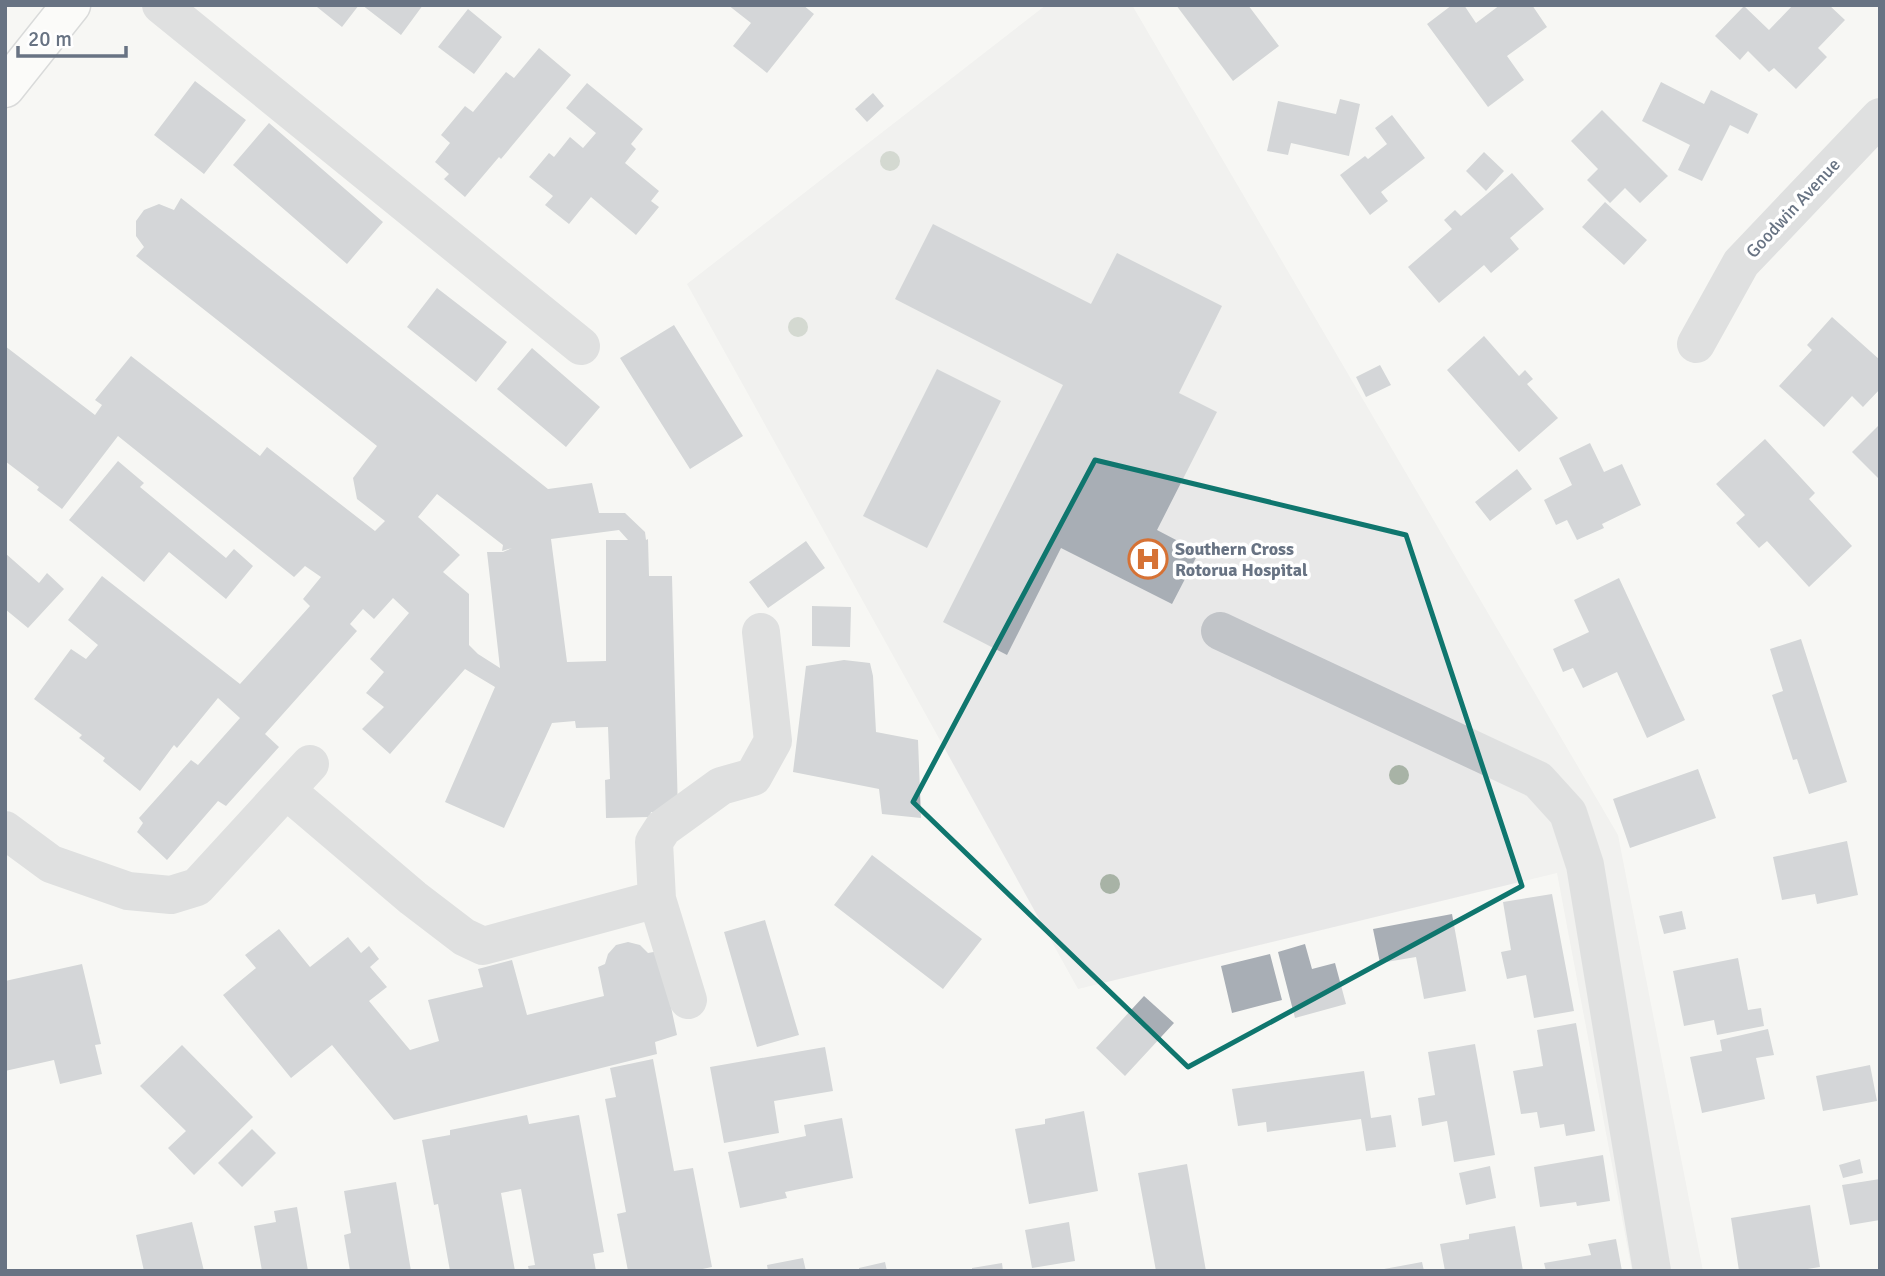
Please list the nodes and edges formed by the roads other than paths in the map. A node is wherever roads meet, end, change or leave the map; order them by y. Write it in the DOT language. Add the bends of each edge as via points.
graph roads {
  1 [pos="71,5"];
  2 [pos="160,5"];
  3 [pos="5,88"];
  4 [pos="1880,117"];
  5 [pos="1696,344"];
  6 [pos="581,346"];
  7 [pos="1220,631"];
  8 [pos="761,632"];
  9 [pos="5,830"];
  10 [pos="657,899"];
  11 [pos="688,1000"];
  12 [pos="1652,1271"];
  1 -- 3 [label="highway"];
  2 -- 6 [label="street"];
  4 -- 5 [label="street, Goodwin Avenue" via="1741,263"];
  7 -- 12 [label="street" via="1538,780 1567,813 1585,865"];
  8 -- 10 [label="street" via="773,741 753,777 721,786 663,828 654,842"];
  9 -- 10 [label="street" via="51,864 128,891 171,895 197,887 298,777 413,898 483,946"];
  10 -- 11 [label="street"];
}
